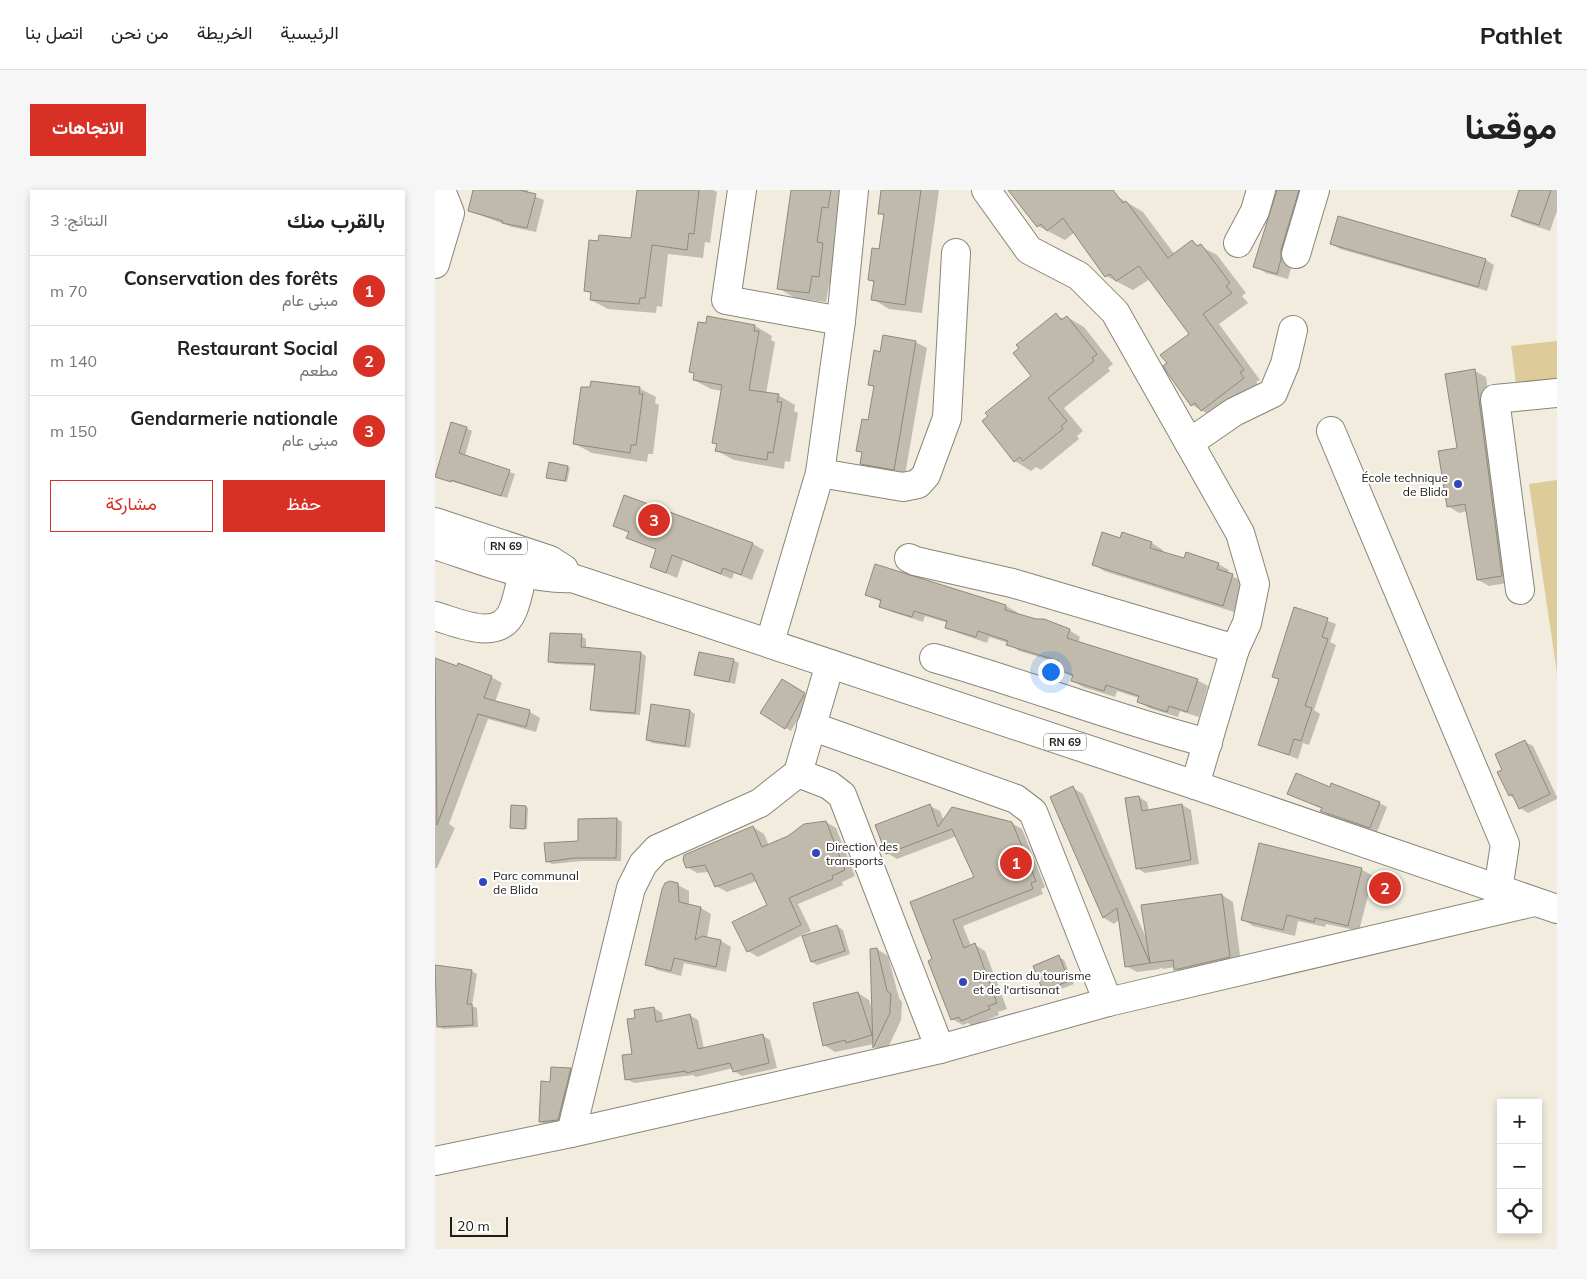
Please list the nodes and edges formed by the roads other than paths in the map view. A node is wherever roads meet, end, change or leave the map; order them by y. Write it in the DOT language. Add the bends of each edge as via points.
graph roads {
  1 [pos="441,190"];
  2 [pos="742,190"];
  3 [pos="854,190"];
  4 [pos="986,190"];
  5 [pos="1261,190"];
  6 [pos="1315,190"];
  7 [pos="1238,243"];
  8 [pos="956,253"];
  9 [pos="1296,254"];
  10 [pos="435,264"];
  11 [pos="841,321"];
  12 [pos="1293,330"];
  13 [pos="1557,393"];
  14 [pos="1331,431"];
  15 [pos="1189,443"];
  16 [pos="821,473"];
  17 [pos="435,522"];
  18 [pos="435,545"];
  19 [pos="909,558"];
  20 [pos="523,572"];
  21 [pos="573,578"];
  22 [pos="1520,590"];
  23 [pos="435,616"];
  24 [pos="770,642"];
  25 [pos="1235,649"];
  26 [pos="933,658"];
  27 [pos="830,664"];
  28 [pos="811,726"];
  29 [pos="1208,743"];
  30 [pos="798,773"];
  31 [pos="1195,785"];
  32 [pos="1498,890"];
  33 [pos="1546,906"];
  34 [pos="1108,1002"];
  35 [pos="940,1049"];
  36 [pos="571,1132"];
  37 [pos="435,1161"];
  1 -- 10 [label="street" via="449,213"];
  2 -- 11 [label="street" via="726,300"];
  3 -- 11 [label="street"];
  4 -- 15 [label="street" via="1029,250 1079,276 1115,312"];
  5 -- 7 [label="street" via="1255,211"];
  6 -- 9 [label="street"];
  8 -- 16 [label="street" via="947,418 926,476 918,484 903,487"];
  11 -- 16 [label="street"];
  12 -- 15 [label="street" via="1285,364 1273,393 1234,412"];
  13 -- 22 [label="street" via="1495,399"];
  14 -- 32 [label="street" via="1505,844"];
  15 -- 25 [label="street" via="1240,533 1255,584 1247,623"];
  16 -- 24 [label="street"];
  17 -- 21 [label="street, RN 69" via="550,560"];
  18 -- 20 [label="street, RN 69"];
  19 -- 25 [label="street" via="1012,583"];
  20 -- 21 [label="street, RN 69" via="551,578"];
  20 -- 23 [label="street" via="510,617 498,626 483,629"];
  21 -- 24 [label="street, RN 69"];
  24 -- 27 [label="street, RN 69"];
  25 -- 29 [label="street"];
  26 -- 29 [label="street" via="981,671 1120,719"];
  27 -- 28 [label="street"];
  27 -- 31 [label="street, RN 69"];
  28 -- 30 [label="street"];
  28 -- 34 [label="street" via="1016,799 1029,808"];
  29 -- 31 [label="street"];
  30 -- 35 [label="street" via="829,785 842,795"];
  30 -- 36 [label="street" via="760,803 657,849 643,864 631,888"];
  31 -- 32 [label="street, RN 69"];
  32 -- 33 [label="street, RN 69"];
  33 -- 34 [label="street"];
  34 -- 35 [label="street"];
  35 -- 36 [label="street"];
  36 -- 37 [label="street"];
}
